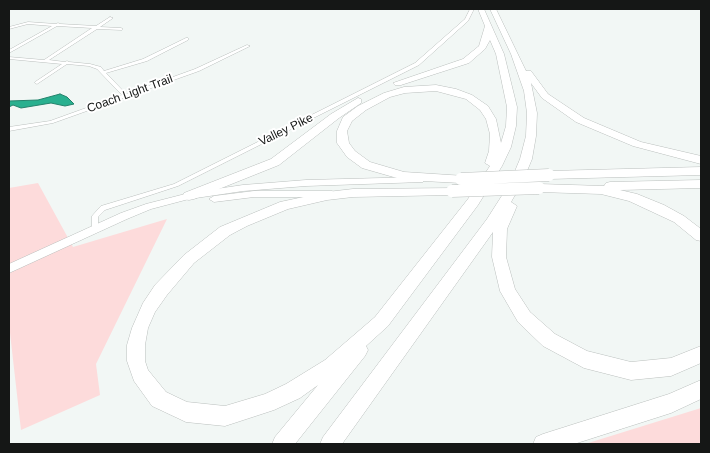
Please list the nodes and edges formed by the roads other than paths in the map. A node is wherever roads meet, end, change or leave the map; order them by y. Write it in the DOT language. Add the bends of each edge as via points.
graph roads {
  1 [pos="472,9"];
  2 [pos="481,9"];
  3 [pos="494,9"];
  4 [pos="111,18"];
  5 [pos="58,24"];
  6 [pos="99,26"];
  7 [pos="488,27"];
  8 [pos="9,28"];
  9 [pos="121,29"];
  10 [pos="187,39"];
  11 [pos="248,46"];
  12 [pos="9,52"];
  13 [pos="515,54"];
  14 [pos="9,58"];
  15 [pos="45,60"];
  16 [pos="67,62"];
  17 [pos="103,73"];
  18 [pos="38,83"];
  19 [pos="125,96"];
  20 [pos="9,129"];
  21 [pos="701,160"];
  22 [pos="701,171"];
  23 [pos="461,179"];
  24 [pos="516,183"];
  25 [pos="701,184"];
  26 [pos="483,186"];
  27 [pos="539,188"];
  28 [pos="353,194"];
  29 [pos="189,196"];
  30 [pos="95,229"];
  31 [pos="701,236"];
  32 [pos="9,269"];
  33 [pos="382,321"];
  34 [pos="701,354"];
  35 [pos="701,389"];
  36 [pos="282,444"];
  37 [pos="330,444"];
  38 [pos="543,444"];
  1 -- 30 [label="street, Valley Pike" via="467,20 417,64 176,185 102,208 94,216"];
  2 -- 7 [label="highway"];
  3 -- 13 [label="highway"];
  4 -- 6 [label="street"];
  5 -- 6 [label="street"];
  5 -- 8 [label="street" via="20,24"];
  5 -- 12 [label="street"];
  6 -- 9 [label="street"];
  6 -- 15 [label="street"];
  7 -- 26 [label="highway" via="500,54 512,107 505,146"];
  7 -- 29 [label="highway" via="482,47 466,61 372,93 335,116 275,162"];
  10 -- 17 [label="street" via="145,60"];
  11 -- 19 [label="street, Coach Light Trail" via="197,70"];
  13 -- 21 [label="highway" via="545,96 580,120 637,144"];
  13 -- 24 [label="highway" via="529,90 532,113 526,159"];
  14 -- 15 [label="street"];
  15 -- 16 [label="street"];
  16 -- 17 [label="street" via="90,65"];
  16 -- 18 [label="street"];
  17 -- 19 [label="street"];
  19 -- 20 [label="street, Coach Light Trail" via="51,122"];
  22 -- 23 [label="highway, bridge"];
  23 -- 26 [label="highway" via="404,176 366,165 343,143 342,131 347,119 387,94 404,90 436,88 469,97 484,108 491,119 494,134 495,151"];
  23 -- 29 [label="street" via="306,183"];
  24 -- 34 [label="highway" via="500,229 499,256 508,290 530,323 549,340 584,359 631,371 671,367"];
  24 -- 37 [label="highway" via="492,223"];
  25 -- 27 [label="highway"];
  26 -- 33 [label="highway"];
  27 -- 28 [label="highway, bridge"];
  27 -- 31 [label="highway" via="601,190 632,197 679,219"];
  28 -- 30 [label="street" via="254,194 205,200 168,207"];
  28 -- 33 [label="highway" via="305,200 270,209 225,231 205,246 174,274 149,308 140,328 136,361 149,389 171,407 186,412 226,416 293,391 331,366"];
  29 -- 30 [label="street" via="149,206"];
  30 -- 32 [label="street"];
  33 -- 36 [label="highway"];
  35 -- 38 [label="highway" via="672,403"];
}
